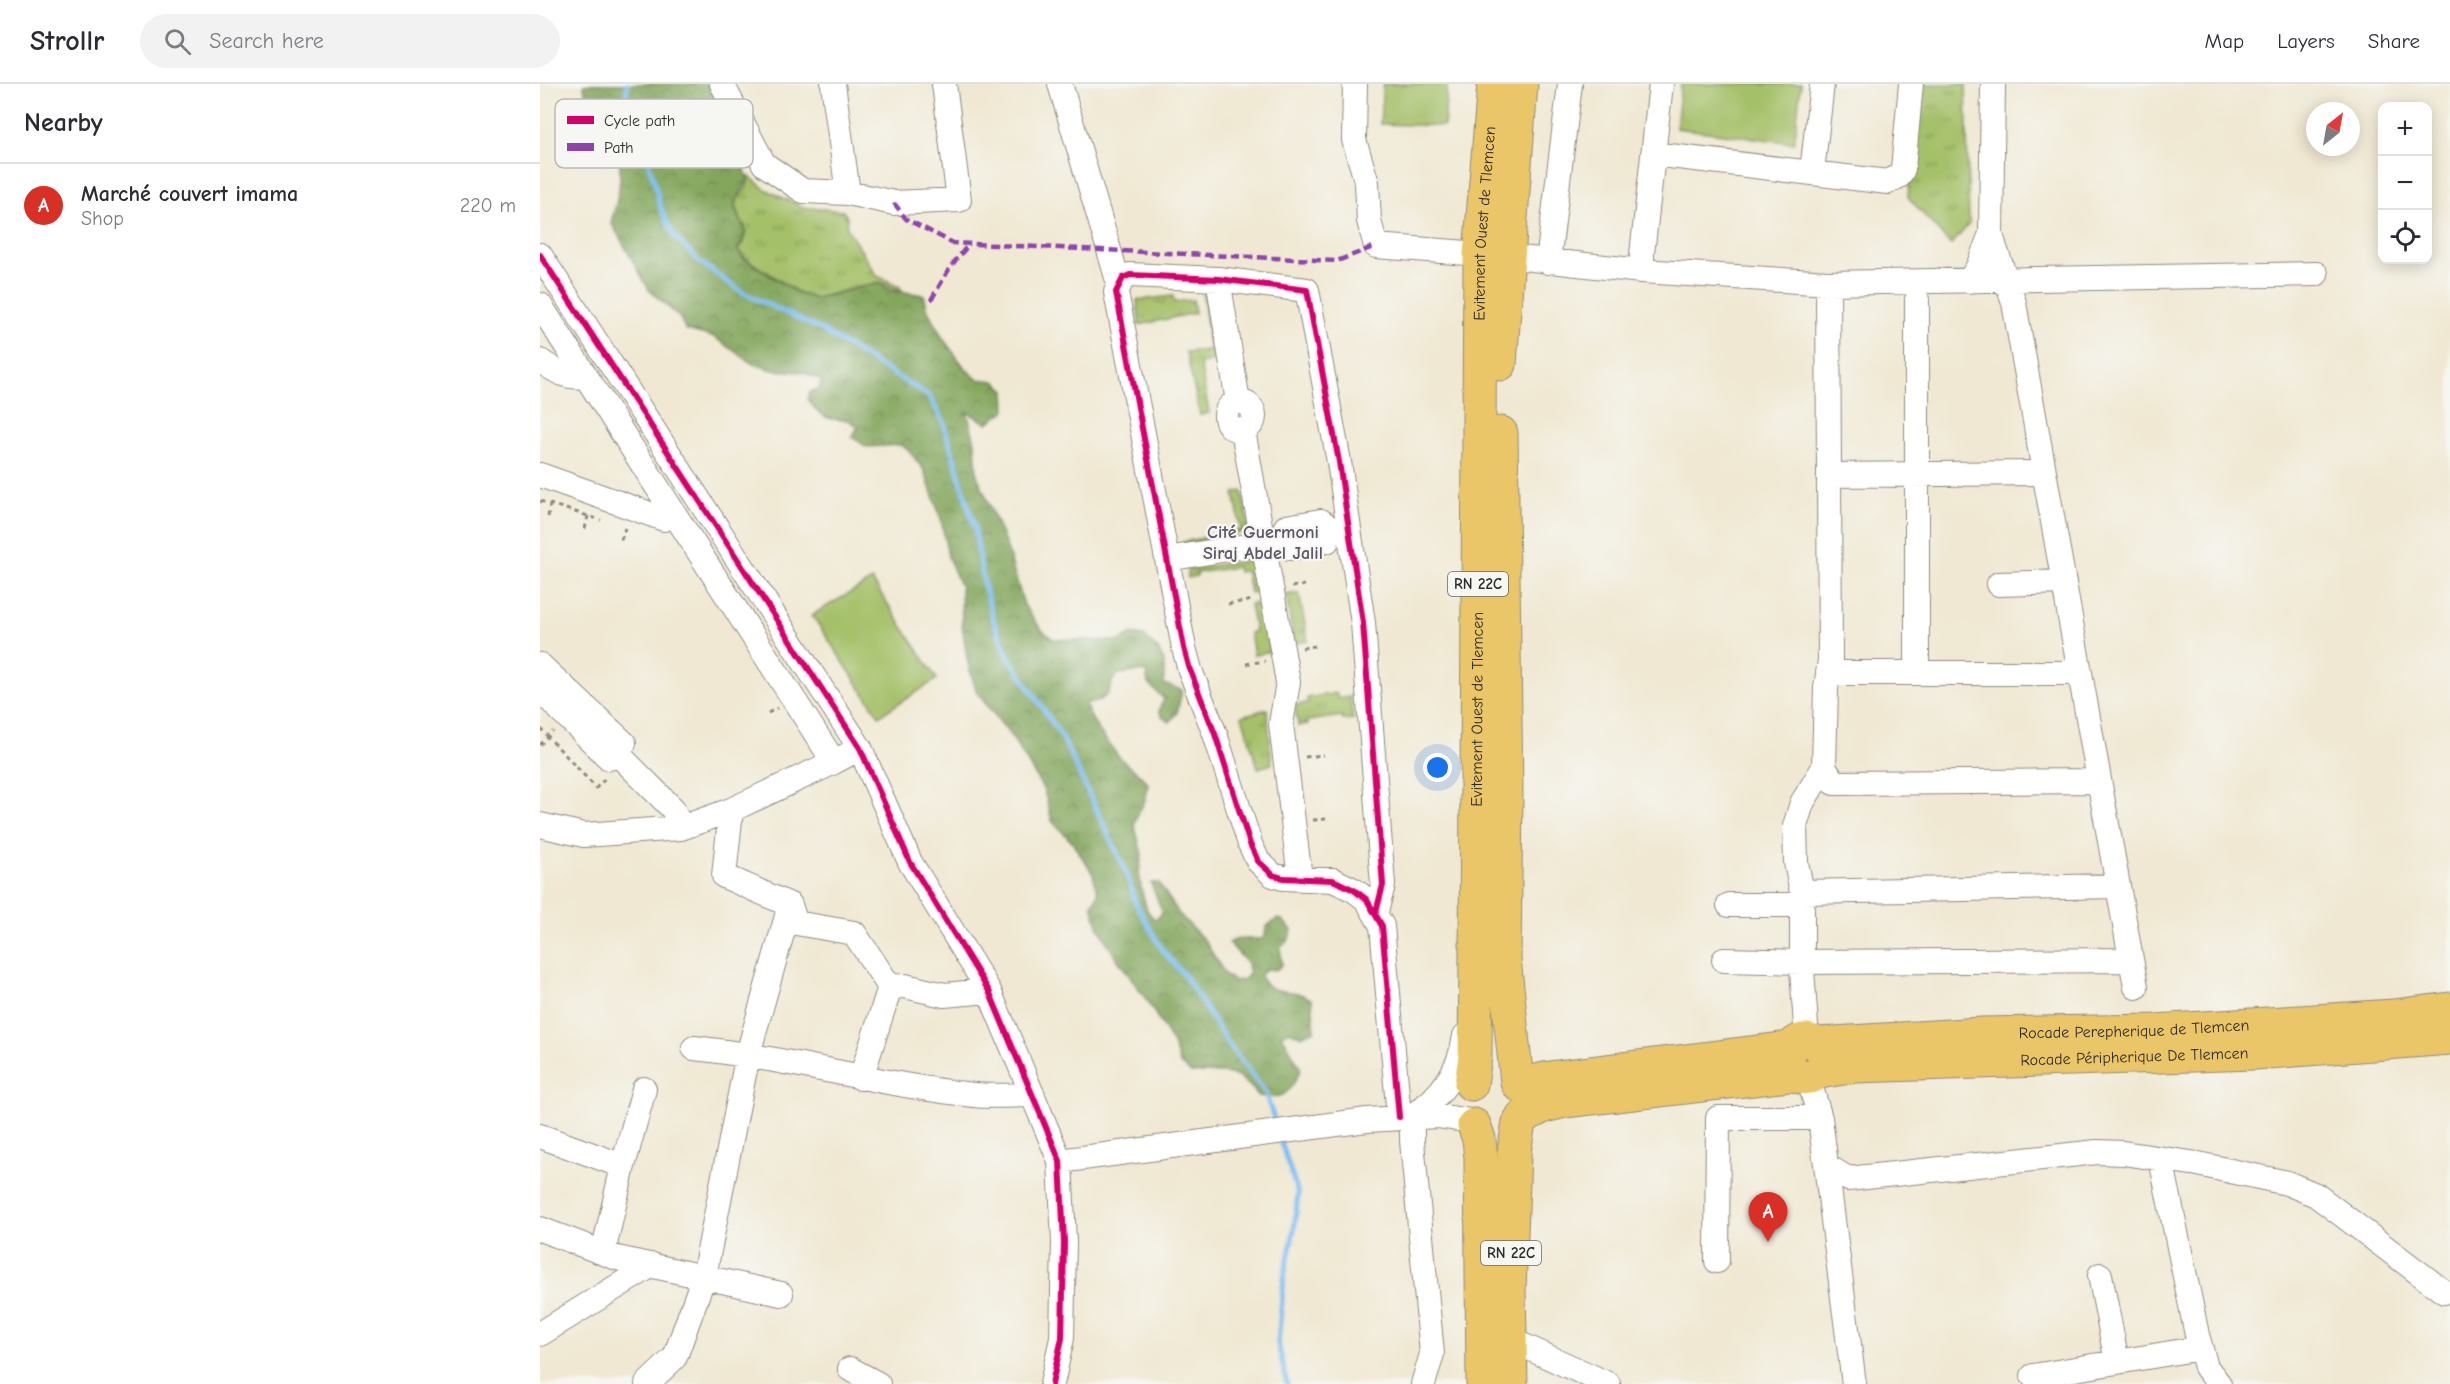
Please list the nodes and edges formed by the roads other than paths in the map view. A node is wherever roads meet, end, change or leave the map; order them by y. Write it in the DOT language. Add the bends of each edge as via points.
graph roads {
  1 [pos="722,84"];
  2 [pos="833,84"];
  3 [pos="944,84"];
  4 [pos="1060,84"];
  5 [pos="1355,84"];
  6 [pos="1494,84"];
  7 [pos="1521,84"];
  8 [pos="1570,84"];
  9 [pos="1661,84"];
  10 [pos="1822,84"];
  11 [pos="1911,84"];
  12 [pos="1993,84"];
  13 [pos="730,99"];
  14 [pos="753,143"];
  15 [pos="1653,154"];
  16 [pos="1812,172"];
  17 [pos="848,193"];
  18 [pos="1991,234"];
  19 [pos="540,255"];
  20 [pos="1494,255"];
  21 [pos="1548,262"];
  22 [pos="1642,271"];
  23 [pos="2316,274"];
  24 [pos="1218,279"];
  25 [pos="2008,280"];
  26 [pos="1969,281"];
  27 [pos="1119,284"];
  28 [pos="1828,284"];
  29 [pos="1917,300"];
  30 [pos="540,305"];
  31 [pos="540,361"];
  32 [pos="585,375"];
  33 [pos="2044,472"];
  34 [pos="1917,474"];
  35 [pos="540,475"];
  36 [pos="1830,475"];
  37 [pos="545,497"];
  38 [pos="640,511"];
  39 [pos="664,519"];
  40 [pos="1274,542"];
  41 [pos="1167,559"];
  42 [pos="2064,582"];
  43 [pos="1999,584"];
  44 [pos="540,665"];
  45 [pos="1828,673"];
  46 [pos="1917,673"];
  47 [pos="2080,674"];
  48 [pos="540,679"];
  49 [pos="540,690"];
  50 [pos="860,748"];
  51 [pos="621,756"];
  52 [pos="834,762"];
  53 [pos="1823,779"];
  54 [pos="2099,781"];
  55 [pos="731,810"];
  56 [pos="540,825"];
  57 [pos="681,828"];
  58 [pos="1300,878"];
  59 [pos="2118,886"];
  60 [pos="1802,898"];
  61 [pos="1476,903"];
  62 [pos="790,905"];
  63 [pos="1729,905"];
  64 [pos="1376,912"];
  65 [pos="1724,960"];
  66 [pos="2131,960"];
  67 [pos="1802,962"];
  68 [pos="890,987"];
  69 [pos="2136,987"];
  70 [pos="989,991"];
  71 [pos="2450,1009"];
  72 [pos="2450,1038"];
  73 [pos="694,1048"];
  74 [pos="748,1054"];
  75 [pos="1807,1059"];
  76 [pos="861,1078"];
  77 [pos="1518,1083"];
  78 [pos="1470,1086"];
  79 [pos="644,1089"];
  80 [pos="1033,1095"];
  81 [pos="1406,1116"];
  82 [pos="1820,1118"];
  83 [pos="1520,1119"];
  84 [pos="1473,1123"];
  85 [pos="540,1136"];
  86 [pos="2161,1159"];
  87 [pos="1060,1161"];
  88 [pos="623,1166"];
  89 [pos="1827,1166"];
  90 [pos="1482,1222"];
  91 [pos="540,1229"];
  92 [pos="603,1253"];
  93 [pos="1717,1262"];
  94 [pos="652,1265"];
  95 [pos="2100,1275"];
  96 [pos="704,1276"];
  97 [pos="2444,1292"];
  98 [pos="781,1294"];
  99 [pos="540,1334"];
  100 [pos="1511,1340"];
  101 [pos="2201,1348"];
  102 [pos="2117,1362"];
  103 [pos="850,1369"];
  104 [pos="2033,1376"];
  105 [pos="647,1384"];
  106 [pos="878,1384"];
  107 [pos="1052,1384"];
  108 [pos="1423,1384"];
  109 [pos="1483,1384"];
  110 [pos="1511,1384"];
  111 [pos="1608,1384"];
  112 [pos="1854,1384"];
  113 [pos="2219,1384"];
  1 -- 13 [label="street"];
  2 -- 17 [label="street"];
  3 -- 17 [label="street" via="959,200 894,203"];
  4 -- 27 [label="street"];
  5 -- 20 [label="street" via="1354,140 1367,183 1376,246"];
  6 -- 20 [label="highway, Evitement Ouest de Tlemcen / RN 22C"];
  7 -- 20 [label="highway, Evitement Ouest de Tlemcen / RN 22C"];
  8 -- 21 [label="street"];
  9 -- 15 [label="street"];
  10 -- 16 [label="street"];
  11 -- 16 [label="street" via="1903,169 1899,176 1888,182"];
  12 -- 18 [label="street"];
  14 -- 17 [label="street" via="764,164 803,191"];
  15 -- 16 [label="street"];
  15 -- 22 [label="street"];
  18 -- 25 [label="street"];
  18 -- 26 [label="street"];
  19 -- 50 [label="street"];
  20 -- 21 [label="street"];
  20 -- 61 [label="highway, Evitement Ouest de Tlemcen / RN 22C"];
  20 -- 77 [label="highway, Evitement Ouest de Tlemcen / RN 22C" via="1500,351 1506,794 1504,959"];
  21 -- 22 [label="street"];
  22 -- 28 [label="street"];
  23 -- 25 [label="street"];
  24 -- 27 [label="street" via="1130,275"];
  24 -- 40 [label="street" via="1238,402 1229,406 1226,418 1231,427 1243,429"];
  24 -- 64 [label="street" via="1306,290 1339,462 1363,623 1383,885"];
  25 -- 26 [label="street"];
  25 -- 33 [label="street"];
  26 -- 28 [label="street"];
  27 -- 41 [label="street" via="1116,292"];
  28 -- 36 [label="street"];
  29 -- 34 [label="street"];
  30 -- 32 [label="street"];
  31 -- 32 [label="street" via="563,375"];
  32 -- 52 [label="street"];
  33 -- 34 [label="street"];
  33 -- 42 [label="street"];
  34 -- 36 [label="street"];
  34 -- 46 [label="street"];
  35 -- 38 [label="street"];
  36 -- 45 [label="street"];
  37 -- 38 [label="street" via="637,522"];
  38 -- 39 [label="street"];
  40 -- 41 [label="street"];
  40 -- 58 [label="street" via="1272,596 1288,682 1281,724"];
  41 -- 58 [label="street" via="1190,670 1250,844 1258,861 1273,875"];
  42 -- 43 [label="street"];
  42 -- 47 [label="street"];
  44 -- 51 [label="street" via="624,743"];
  45 -- 46 [label="street"];
  45 -- 53 [label="street"];
  46 -- 47 [label="street"];
  47 -- 54 [label="street"];
  48 -- 51 [label="street"];
  49 -- 51 [label="street" via="609,758"];
  50 -- 52 [label="street"];
  50 -- 70 [label="street" via="910,861"];
  51 -- 57 [label="street" via="673,809"];
  52 -- 55 [label="street"];
  53 -- 54 [label="street"];
  53 -- 60 [label="street" via="1802,803 1795,826"];
  54 -- 59 [label="street"];
  55 -- 57 [label="street"];
  55 -- 62 [label="street" via="724,876"];
  56 -- 57 [label="street" via="584,835"];
  58 -- 64 [label="street" via="1342,883 1367,900"];
  59 -- 60 [label="street"];
  59 -- 66 [label="street"];
  60 -- 63 [label="street"];
  60 -- 67 [label="street"];
  61 -- 78 [label="highway, Evitement Ouest de Tlemcen / RN 22C" via="1475,1044"];
  61 -- 81 [label="street" via="1469,914 1463,1049 1446,1085 1425,1107"];
  62 -- 68 [label="street" via="796,923 854,933"];
  62 -- 74 [label="street"];
  64 -- 81 [label="street" via="1382,926"];
  65 -- 67 [label="street"];
  66 -- 67 [label="street"];
  66 -- 69 [label="street"];
  67 -- 75 [label="street"];
  68 -- 70 [label="street" via="944,994"];
  68 -- 76 [label="street"];
  70 -- 80 [label="street"];
  71 -- 75 [label="highway, Rocade Perepherique de Tlemcen" via="2167,1030 1982,1034"];
  72 -- 75 [label="highway, Rocade Péripherique De Tlemcen" via="2255,1053 1855,1066"];
  73 -- 74 [label="street"];
  74 -- 76 [label="street"];
  74 -- 96 [label="street"];
  75 -- 77 [label="highway"];
  75 -- 82 [label="street"];
  75 -- 83 [label="highway" via="1565,1101 1544,1106"];
  76 -- 80 [label="street" via="976,1095"];
  77 -- 78 [label="highway" via="1497,1072 1483,1075"];
  77 -- 83 [label="highway, Evitement Ouest de Tlemcen / RN 22C" via="1525,1101"];
  78 -- 81 [label="street" via="1445,1105"];
  78 -- 84 [label="highway, Evitement Ouest de Tlemcen / RN 22C" via="1464,1105"];
  79 -- 88 [label="street"];
  80 -- 87 [label="street"];
  81 -- 84 [label="street" via="1437,1116"];
  81 -- 87 [label="street"];
  81 -- 90 [label="street" via="1450,1132 1467,1146 1471,1200"];
  81 -- 108 [label="street" via="1412,1141 1432,1354"];
  82 -- 89 [label="street"];
  82 -- 93 [label="street" via="1718,1118"];
  83 -- 84 [label="highway" via="1501,1133 1486,1132"];
  83 -- 100 [label="highway, Evitement Ouest de Tlemcen / RN 22C" via="1514,1161"];
  84 -- 90 [label="highway, Evitement Ouest de Tlemcen / RN 22C" via="1481,1158"];
  85 -- 88 [label="street"];
  86 -- 89 [label="street" via="2097,1152 1848,1179"];
  86 -- 97 [label="street" via="2287,1183 2316,1195"];
  86 -- 101 [label="street"];
  87 -- 107 [label="street" via="1064,1242 1062,1338"];
  88 -- 92 [label="street"];
  89 -- 112 [label="street"];
  90 -- 109 [label="highway, Evitement Ouest de Tlemcen / RN 22C"];
  91 -- 92 [label="street"];
  92 -- 94 [label="street"];
  94 -- 96 [label="street"];
  94 -- 99 [label="street"];
  95 -- 102 [label="street"];
  96 -- 98 [label="street"];
  96 -- 105 [label="street" via="675,1357"];
  100 -- 110 [label="highway, Evitement Ouest de Tlemcen / RN 22C"];
  100 -- 111 [label="street"];
  101 -- 102 [label="street"];
  101 -- 113 [label="street" via="2206,1367"];
  102 -- 104 [label="street"];
  103 -- 106 [label="street"];
}
